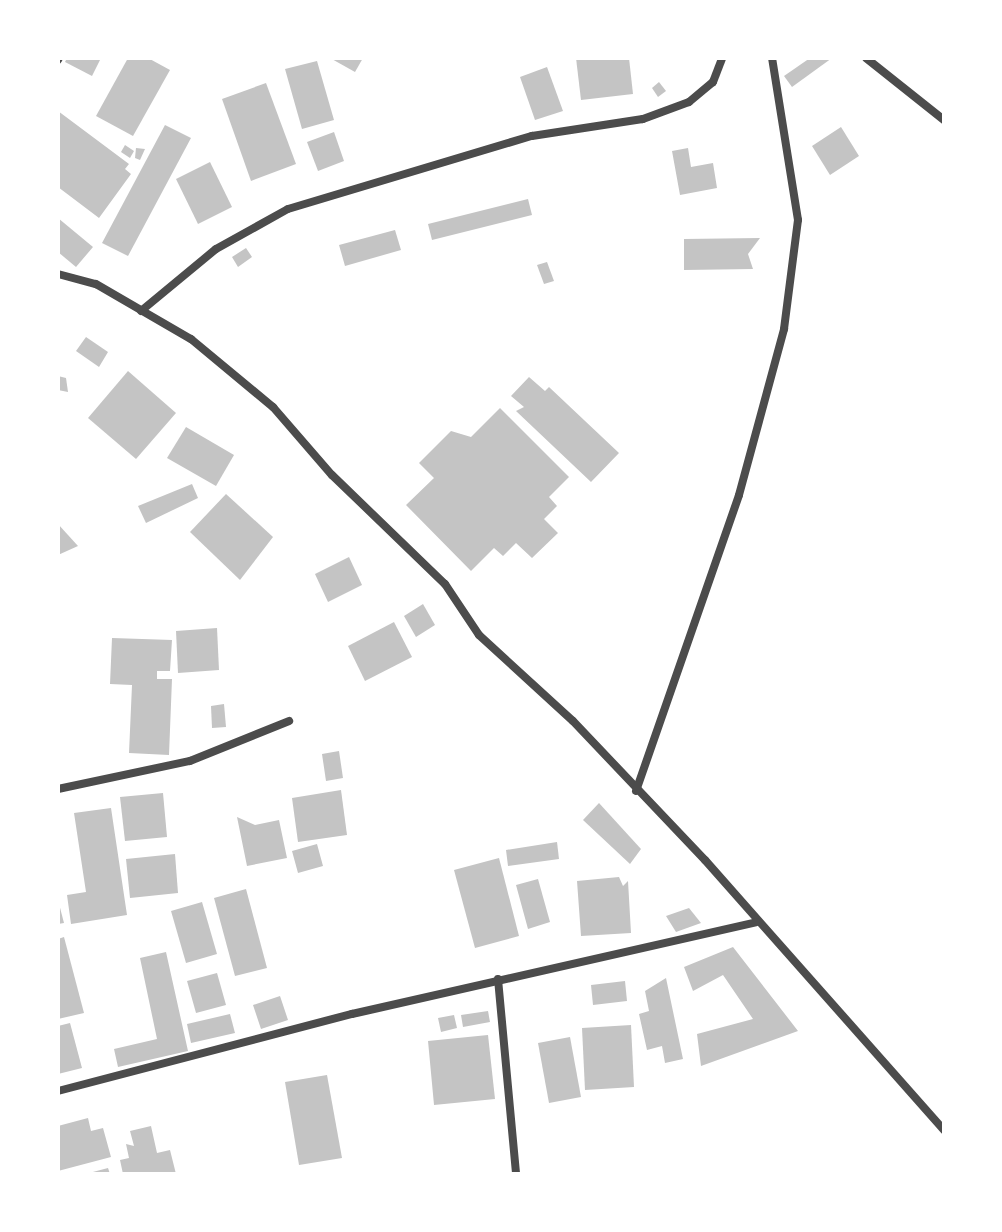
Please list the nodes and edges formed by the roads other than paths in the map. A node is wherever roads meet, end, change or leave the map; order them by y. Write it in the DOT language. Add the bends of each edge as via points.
graph roads {
  1 [pos="722,58"];
  2 [pos="772,58"];
  3 [pos="866,58"];
  4 [pos="944,120"];
  5 [pos="58,274"];
  6 [pos="141,311"];
  7 [pos="289,721"];
  8 [pos="58,789"];
  9 [pos="636,791"];
  10 [pos="756,922"];
  11 [pos="498,979"];
  12 [pos="58,1091"];
  13 [pos="944,1130"];
  14 [pos="516,1174"];
  1 -- 6 [label="street" via="713,82 689,102 643,119 532,136 288,209 216,249"];
  2 -- 9 [label="street" via="798,220 784,329 739,495"];
  3 -- 4 [label="street"];
  5 -- 6 [label="street" via="96,284"];
  6 -- 9 [label="street" via="191,339 273,407 332,475 445,584 479,635 573,721"];
  7 -- 8 [label="street" via="190,761"];
  9 -- 10 [label="street"];
  10 -- 11 [label="street"];
  10 -- 13 [label="street"];
  11 -- 12 [label="street"];
  11 -- 14 [label="street"];
}
